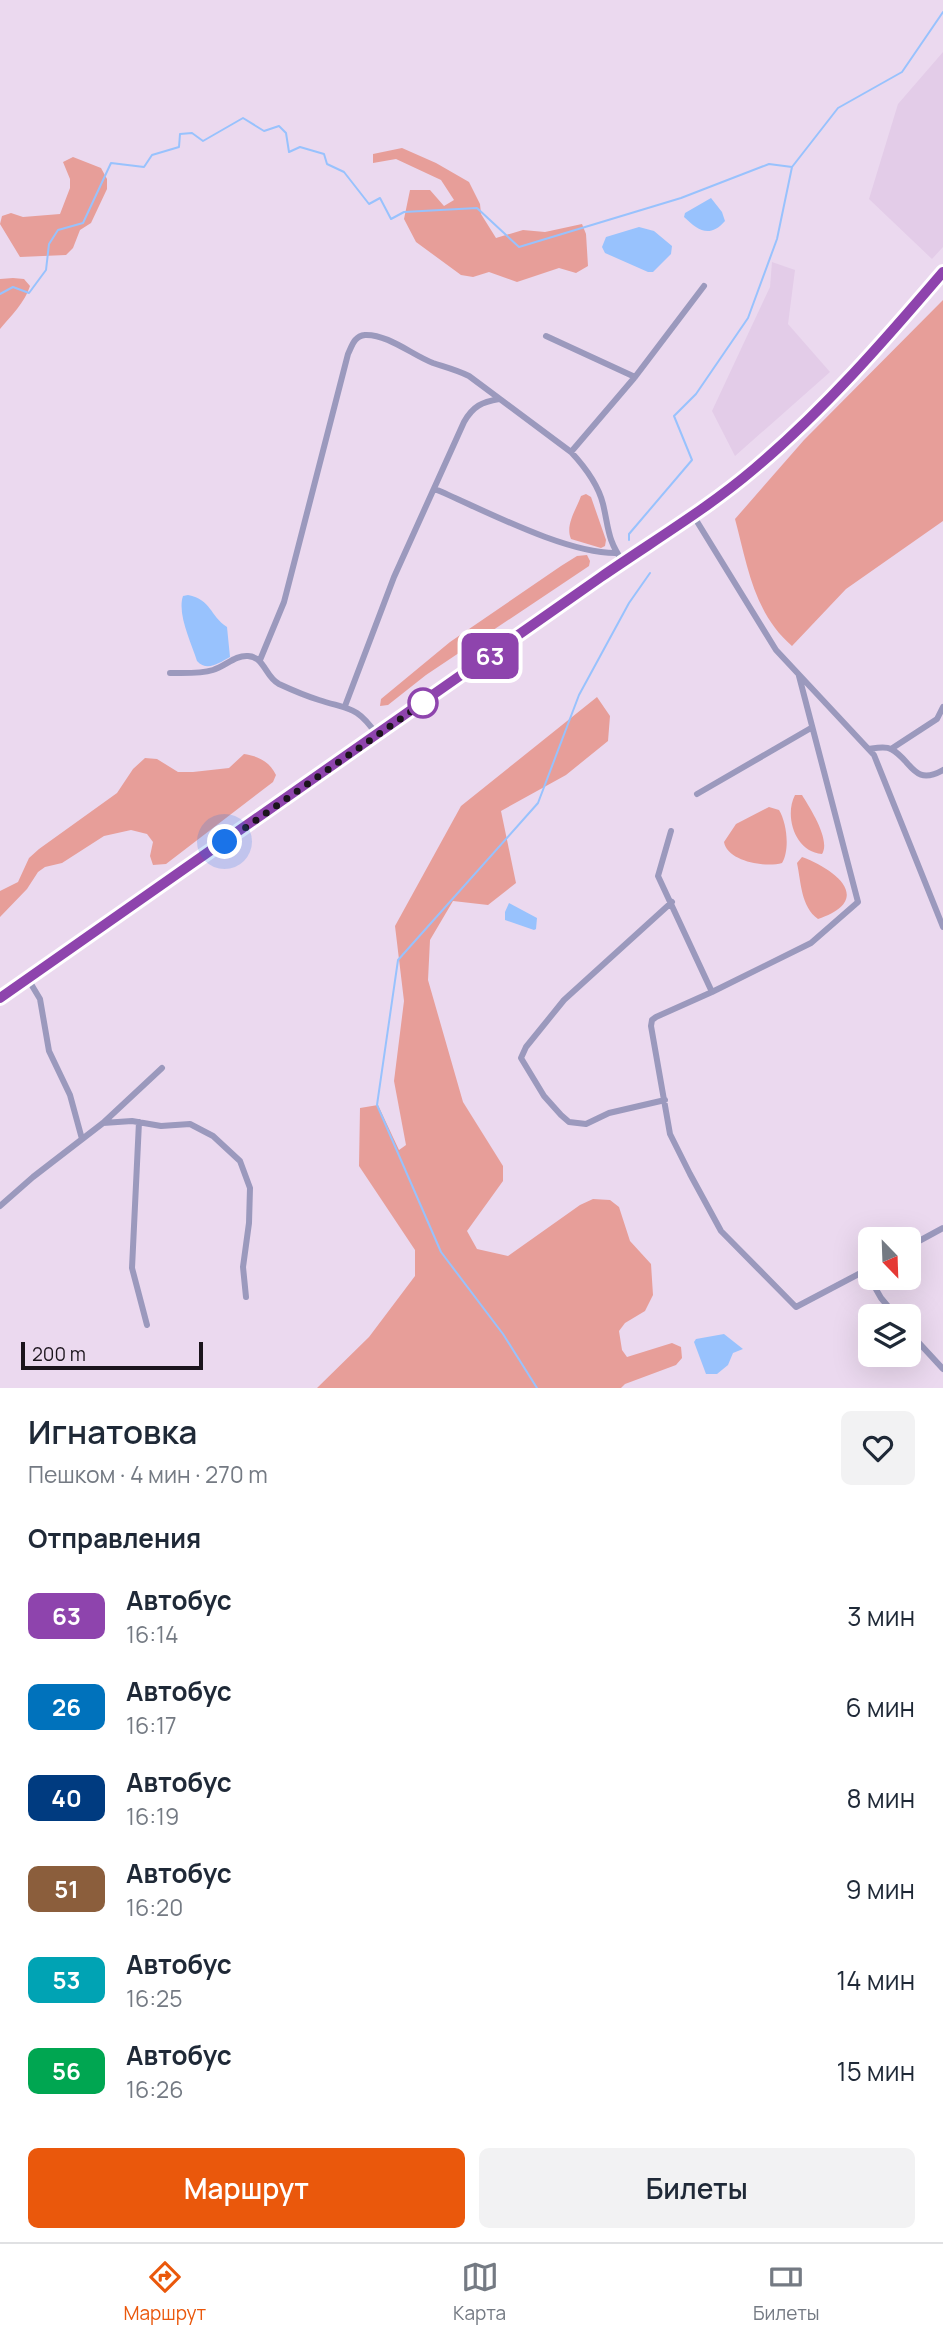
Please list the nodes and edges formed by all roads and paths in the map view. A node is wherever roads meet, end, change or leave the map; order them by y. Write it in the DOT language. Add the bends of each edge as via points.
graph roads {
  1 [pos="943,272"];
  2 [pos="704,286"];
  3 [pos="546,336"];
  4 [pos="635,377"];
  5 [pos="499,399"];
  6 [pos="571,452"];
  7 [pos="435,489"];
  8 [pos="693,515"];
  9 [pos="617,553"];
  10 [pos="623,562"];
  11 [pos="260,660"];
  12 [pos="170,673"];
  13 [pos="799,676"];
  14 [pos="345,706"];
  15 [pos="943,707"];
  16 [pos="811,728"];
  17 [pos="377,735"];
  18 [pos="869,749"];
  19 [pos="891,749"];
  20 [pos="943,770"];
  21 [pos="697,794"];
  22 [pos="671,831"];
  23 [pos="672,902"];
  24 [pos="943,927"];
  25 [pos="28,979"];
  26 [pos="712,992"];
  27 [pos="0,998"];
  28 [pos="162,1068"];
  29 [pos="665,1100"];
  30 [pos="139,1122"];
  31 [pos="103,1124"];
  32 [pos="82,1139"];
  33 [pos="0,1206"];
  34 [pos="943,1228"];
  35 [pos="921,1240"];
  36 [pos="858,1275"];
  37 [pos="246,1297"];
  38 [pos="147,1325"];
  39 [pos="921,1345"];
  40 [pos="943,1370"];
  1 -- 8 [label="main road" via="803,426"];
  2 -- 4 [label="street"];
  3 -- 4 [label="street"];
  4 -- 6 [label="street"];
  5 -- 6 [label="street"];
  5 -- 7 [label="street" via="470,411"];
  5 -- 11 [label="street" via="469,376 379,337 364,335 353,341 284,602"];
  6 -- 9 [label="street" via="598,490"];
  7 -- 9 [label="street" via="551,539"];
  7 -- 14 [label="street" via="394,577"];
  8 -- 10 [label="main road"];
  8 -- 13 [label="street" via="776,650"];
  9 -- 10 [label="street"];
  10 -- 17 [label="main road"];
  11 -- 12 [label="street" via="244,656 214,670"];
  11 -- 14 [label="street" via="276,682"];
  13 -- 16 [label="street"];
  13 -- 18 [label="street"];
  14 -- 17 [label="street" via="366,719"];
  15 -- 19 [label="street" via="937,719"];
  16 -- 21 [label="street"];
  16 -- 26 [label="street" via="858,902 811,943"];
  17 -- 25 [label="main road"];
  18 -- 19 [label="street"];
  18 -- 24 [label="street"];
  19 -- 20 [label="street" via="914,772 930,775"];
  22 -- 23 [label="street" via="658,876"];
  23 -- 26 [label="street"];
  23 -- 29 [label="street" via="564,1000 521,1058 544,1096 569,1122 586,1124 608,1113"];
  25 -- 27 [label="main road"];
  25 -- 32 [label="street" via="40,999 49,1051 70,1095"];
  26 -- 29 [label="street" via="652,1020"];
  28 -- 31 [label="street"];
  29 -- 36 [label="street" via="670,1134 721,1231 793,1306 800,1307"];
  30 -- 31 [label="street"];
  30 -- 37 [label="street" via="190,1124 214,1136 240,1161 250,1188 243,1267"];
  30 -- 38 [label="street" via="132,1268"];
  31 -- 32 [label="street"];
  32 -- 33 [label="street"];
  34 -- 35 [label="street"];
  39 -- 40 [label="street"];
}
